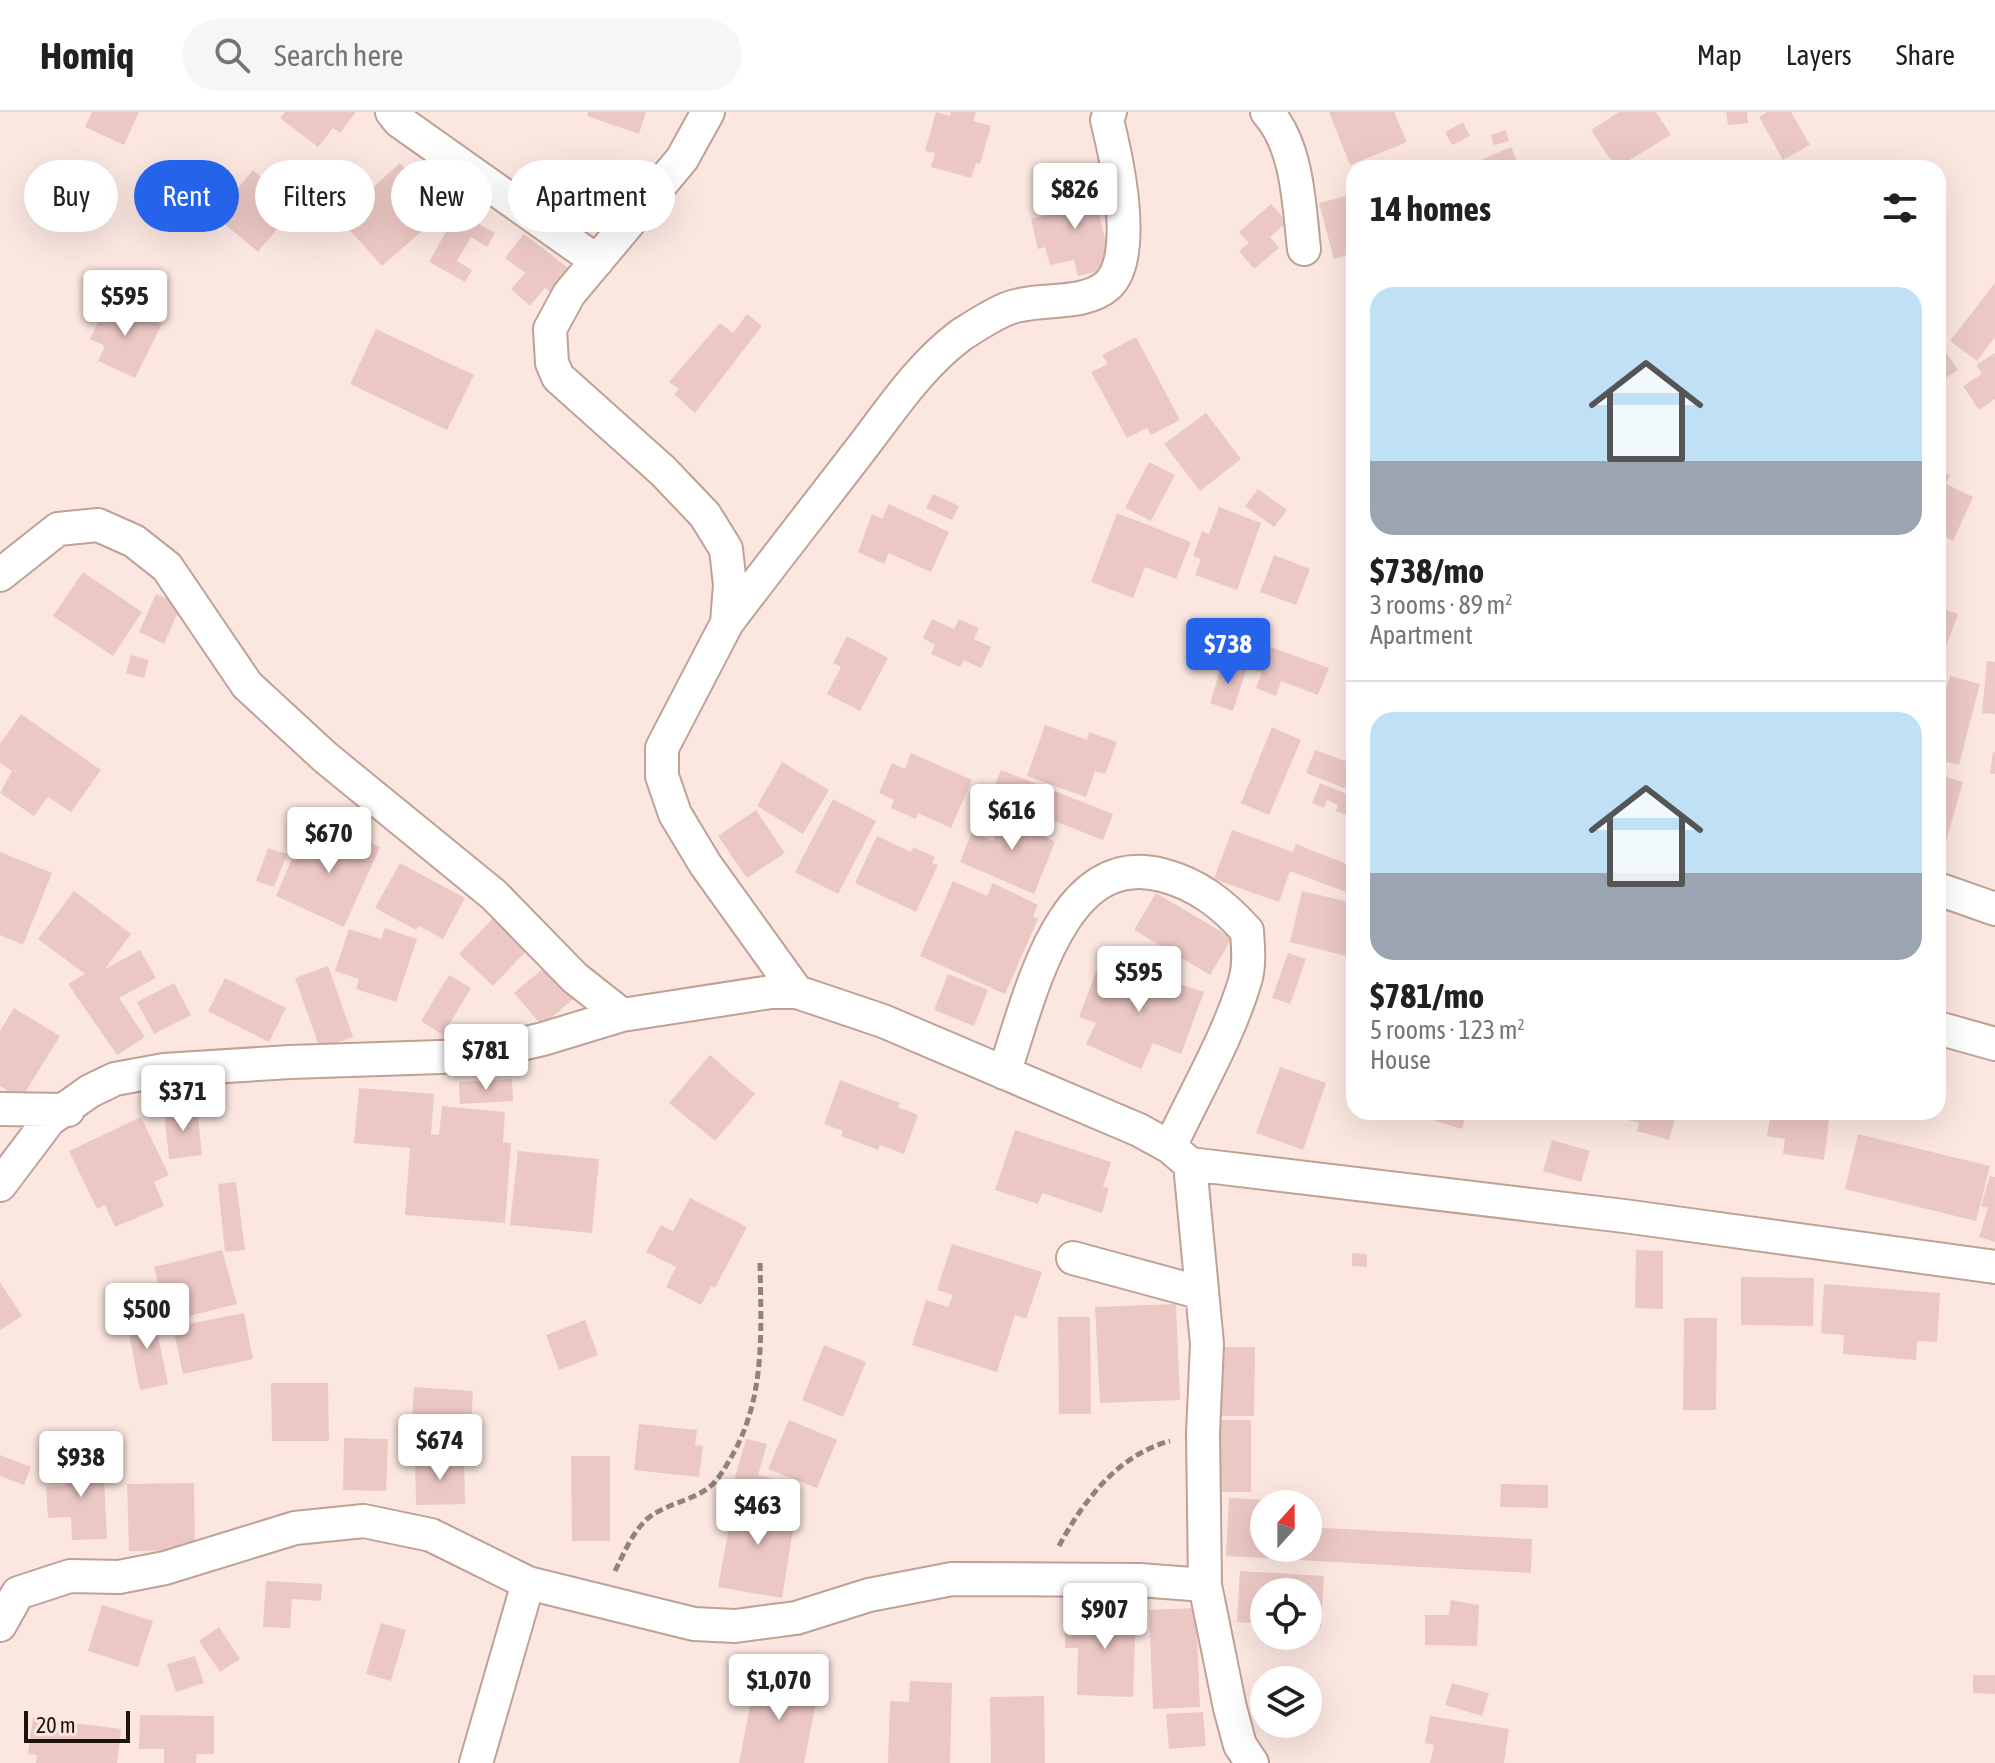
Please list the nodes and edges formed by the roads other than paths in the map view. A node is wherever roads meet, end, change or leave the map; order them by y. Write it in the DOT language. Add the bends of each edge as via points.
graph roads {
  1 [pos="392,112"];
  2 [pos="708,112"];
  3 [pos="1110,112"];
  4 [pos="1267,112"];
  5 [pos="1304,249"];
  6 [pos="597,261"];
  7 [pos="0,575"];
  8 [pos="727,623"];
  9 [pos="1946,892"];
  10 [pos="1995,909"];
  11 [pos="797,992"];
  12 [pos="622,1015"];
  13 [pos="1946,1030"];
  14 [pos="1995,1044"];
  15 [pos="1004,1073"];
  16 [pos="0,1109"];
  17 [pos="68,1110"];
  18 [pos="1180,1156"];
  19 [pos="0,1185"];
  20 [pos="1073,1258"];
  21 [pos="1995,1267"];
  22 [pos="1202,1293"];
  23 [pos="528,1583"];
  24 [pos="1205,1585"];
  25 [pos="0,1625"];
  26 [pos="476,1763"];
  27 [pos="1252,1763"];
  1 -- 6 [label="street"];
  2 -- 6 [label="street" via="682,159"];
  3 -- 8 [label="street" via="1107,120 1122,177 1122,233 1120,264 1109,285 1087,297 1009,308 961,335 920,372"];
  4 -- 5 [label="street" via="1276,122 1295,177"];
  6 -- 8 [label="street" via="569,294 550,329 552,363 558,377 705,515 726,549"];
  7 -- 12 [label="street" via="58,529 98,525 134,541 167,567 247,685 325,757 494,895 575,978"];
  8 -- 11 [label="street" via="662,748 662,776 675,814 705,864"];
  9 -- 10 [label="street"];
  11 -- 12 [label="street"];
  11 -- 15 [label="street" via="883,1021"];
  12 -- 17 [label="street" via="470,1056 164,1070 115,1079"];
  13 -- 14 [label="street"];
  15 -- 18 [label="street"];
  15 -- 18 [label="street" via="1061,922 1082,895 1120,872 1147,871 1183,881 1225,906 1247,931 1248,963"];
  16 -- 17 [label="street"];
  17 -- 19 [label="street" via="49,1120"];
  18 -- 21 [label="street"];
  18 -- 22 [label="street"];
  20 -- 22 [label="street"];
  22 -- 24 [label="street" via="1207,1344"];
  23 -- 24 [label="street" via="694,1624 735,1626 796,1618 869,1595 952,1579"];
  23 -- 25 [label="street" via="431,1535 364,1521 295,1528 119,1577 70,1576 18,1593"];
  23 -- 26 [label="street"];
  24 -- 27 [label="street" via="1230,1708 1240,1745"];
}
